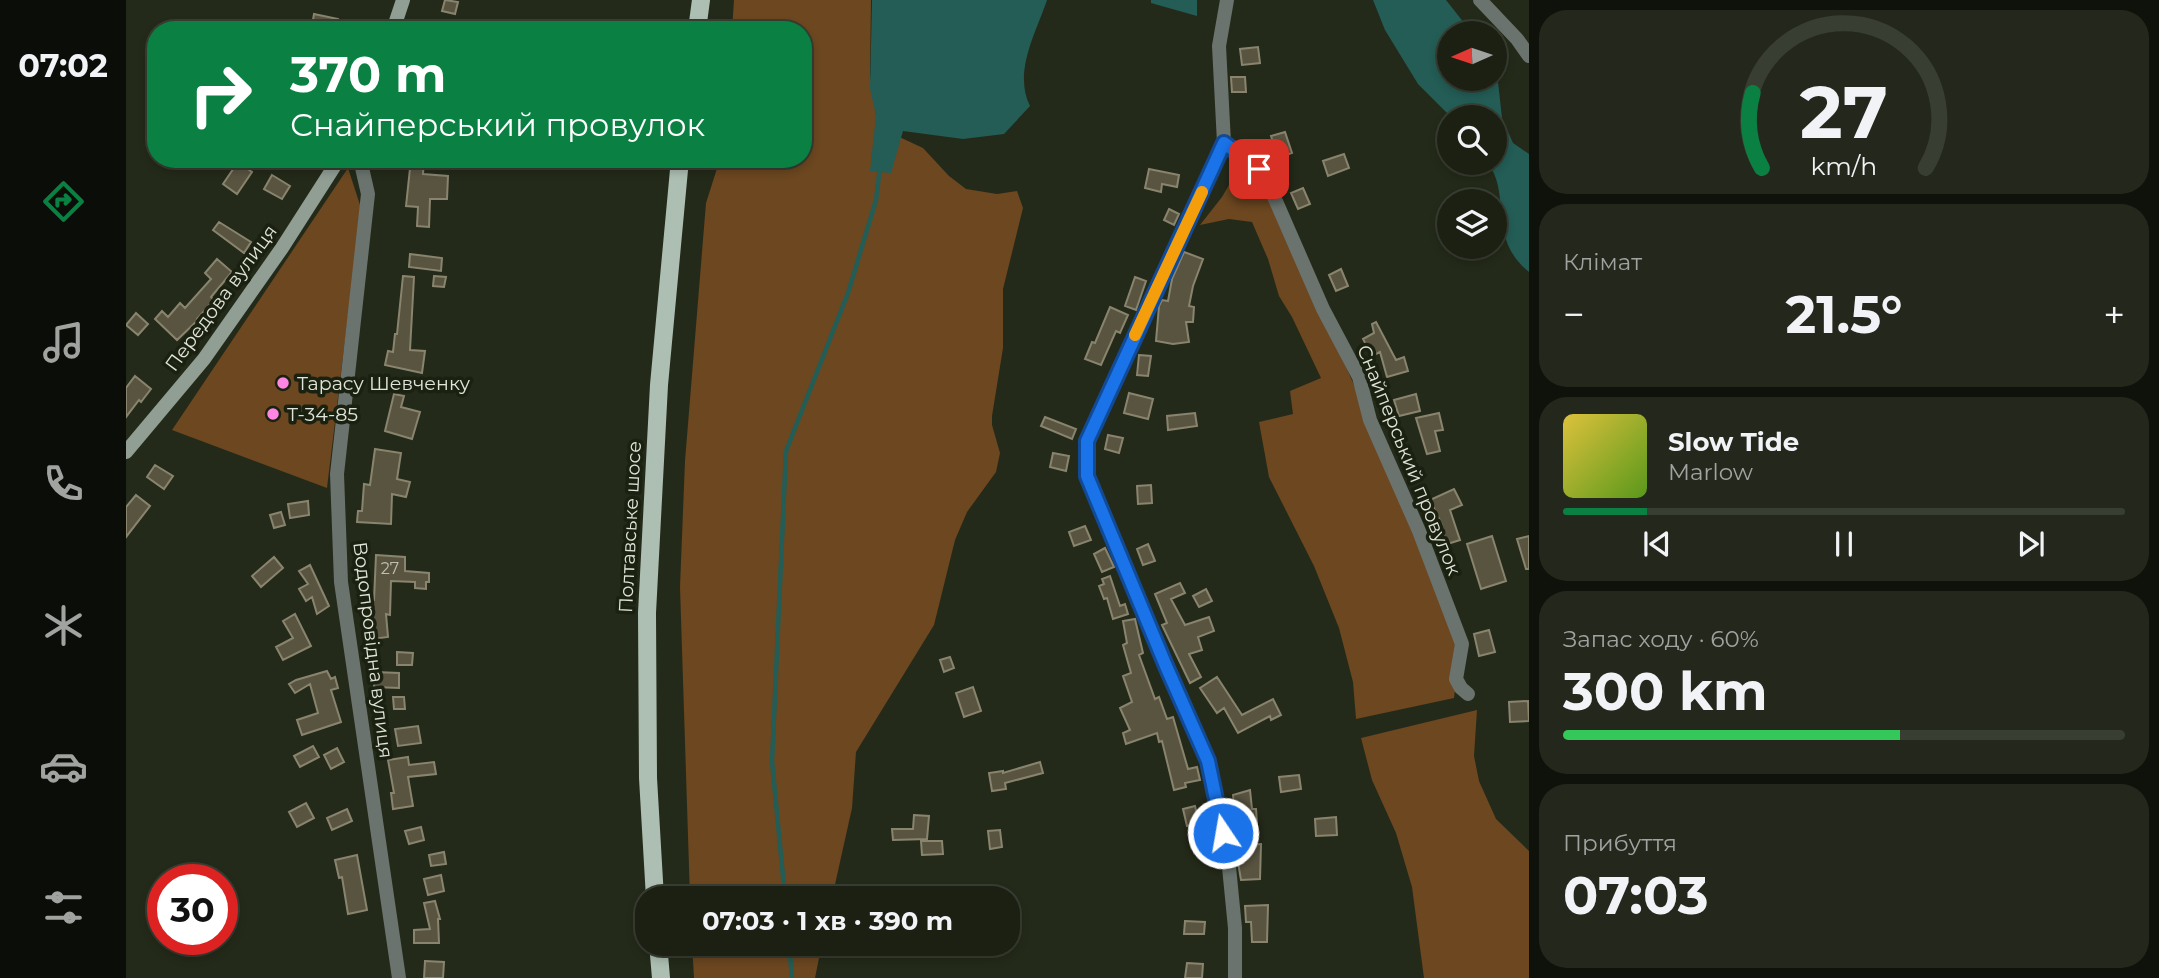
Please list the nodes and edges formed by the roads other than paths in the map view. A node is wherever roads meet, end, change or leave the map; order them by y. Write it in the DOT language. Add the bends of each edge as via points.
graph roads {
  1 [pos="403,0"];
  2 [pos="701,0"];
  3 [pos="1227,0"];
  4 [pos="1480,0"];
  5 [pos="396,21"];
  6 [pos="698,21"];
  7 [pos="1529,56"];
  8 [pos="1224,143"];
  9 [pos="333,168"];
  10 [pos="362,168"];
  11 [pos="679,168"];
  12 [pos="126,452"];
  13 [pos="1468,694"];
  14 [pos="654,886"];
  15 [pos="659,956"];
  16 [pos="399,978"];
  17 [pos="661,978"];
  18 [pos="1234,978"];
  1 -- 5 [label="street"];
  2 -- 6 [label="main road"];
  3 -- 8 [label="street" via="1219,46"];
  4 -- 7 [label="street"];
  8 -- 13 [label="street, Снайперський провулок" via="1259,169 1359,377 1370,420 1462,644 1456,679"];
  8 -- 18 [label="street" via="1087,441 1085,459 1087,476 1208,761 1228,857"];
  9 -- 12 [label="street, Передова вулиця" via="204,359"];
  10 -- 16 [label="street, Водопровідна вулиця" via="368,194 337,459 341,582"];
  11 -- 14 [label="main road, Полтавське шосе" via="659,386 647,613"];
  15 -- 17 [label="main road"];
}
